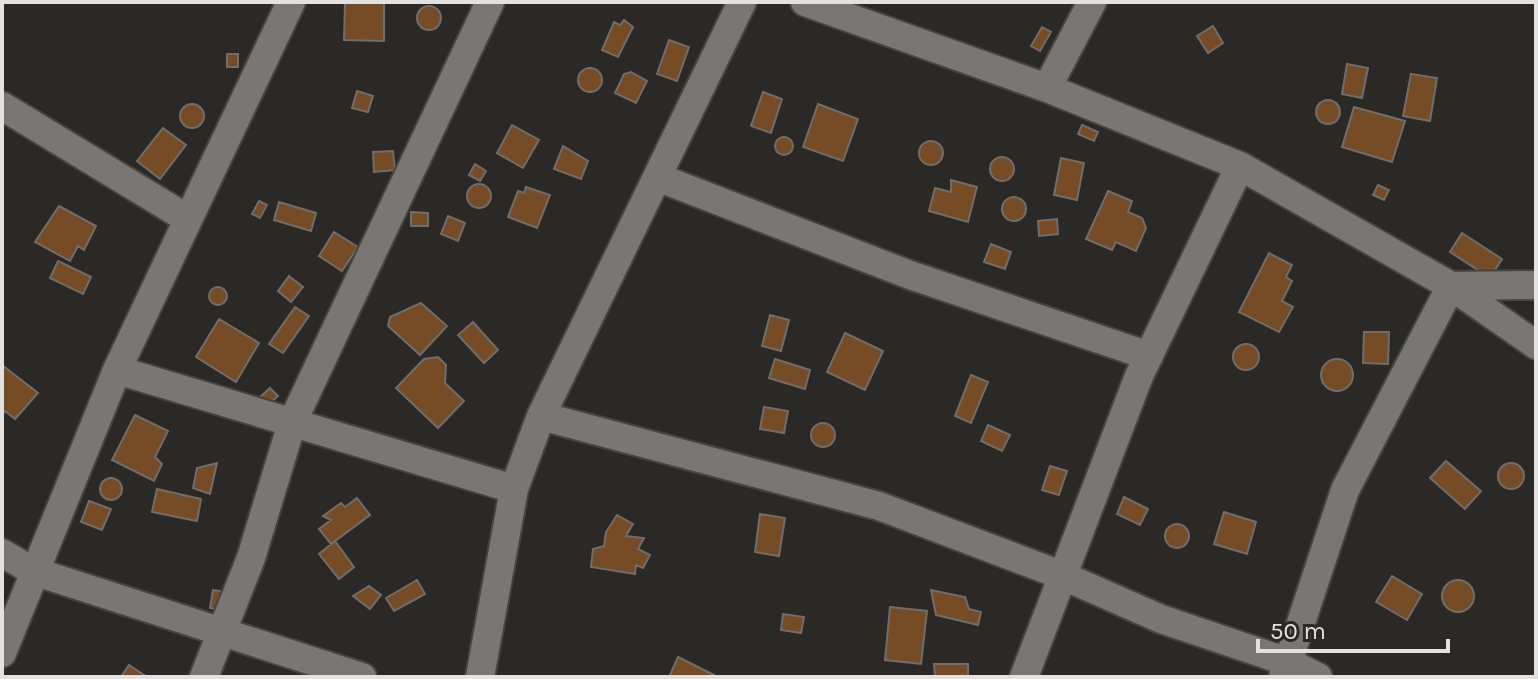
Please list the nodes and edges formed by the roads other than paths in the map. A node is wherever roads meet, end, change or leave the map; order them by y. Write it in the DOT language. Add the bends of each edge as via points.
graph roads {
  1 [pos="291,2"];
  2 [pos="490,2"];
  3 [pos="742,2"];
  4 [pos="805,2"];
  5 [pos="1092,2"];
  6 [pos="1047,88"];
  7 [pos="2,106"];
  8 [pos="1240,166"];
  9 [pos="657,177"];
  10 [pos="188,219"];
  11 [pos="1536,285"];
  12 [pos="1451,286"];
  13 [pos="1536,345"];
  14 [pos="1149,356"];
  15 [pos="117,370"];
  16 [pos="541,416"];
  17 [pos="292,423"];
  18 [pos="514,489"];
  19 [pos="2,553"];
  20 [pos="33,571"];
  21 [pos="1061,575"];
  22 [pos="223,633"];
  23 [pos="2,653"];
  24 [pos="1286,669"];
  25 [pos="204,677"];
  26 [pos="362,677"];
  27 [pos="480,677"];
  28 [pos="1024,677"];
  29 [pos="1318,677"];
  1 -- 10 [label="street"];
  2 -- 17 [label="street"];
  3 -- 9 [label="street"];
  4 -- 6 [label="street"];
  5 -- 6 [label="street"];
  6 -- 8 [label="street"];
  7 -- 10 [label="street"];
  8 -- 12 [label="street"];
  8 -- 14 [label="street"];
  9 -- 14 [label="street" via="910,275"];
  9 -- 16 [label="street"];
  10 -- 15 [label="street"];
  11 -- 12 [label="street"];
  12 -- 13 [label="street"];
  12 -- 24 [label="street" via="1345,490"];
  14 -- 21 [label="street"];
  15 -- 17 [label="street"];
  15 -- 20 [label="street"];
  16 -- 18 [label="street"];
  16 -- 21 [label="street" via="879,506"];
  17 -- 18 [label="street"];
  17 -- 22 [label="street"];
  18 -- 27 [label="street"];
  19 -- 20 [label="street"];
  20 -- 22 [label="street"];
  20 -- 23 [label="street"];
  21 -- 24 [label="street"];
  21 -- 28 [label="street"];
  22 -- 25 [label="street"];
  22 -- 26 [label="street"];
  24 -- 29 [label="street"];
}
